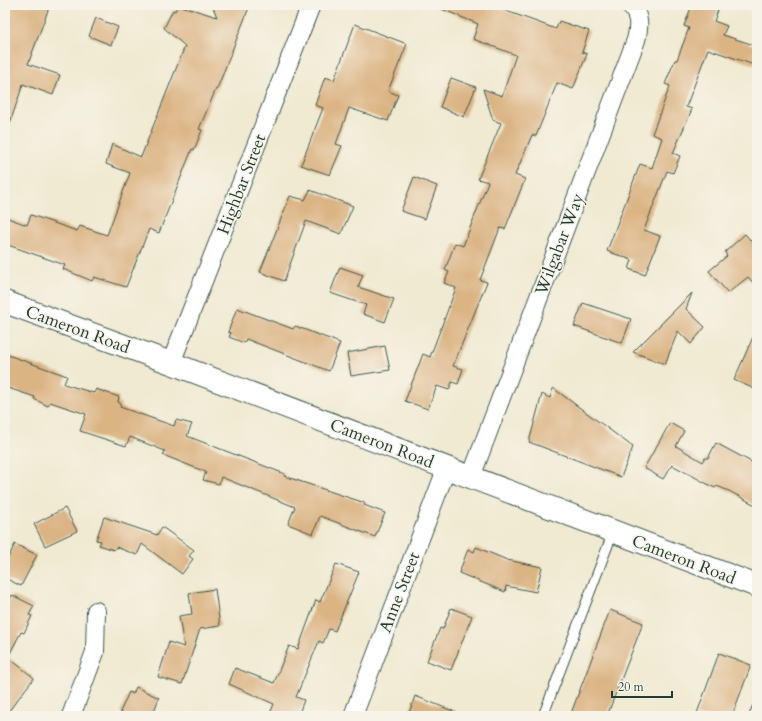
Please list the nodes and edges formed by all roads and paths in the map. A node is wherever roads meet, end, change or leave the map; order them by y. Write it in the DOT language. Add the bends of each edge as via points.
graph roads {
  1 [pos="311,5"];
  2 [pos="632,7"];
  3 [pos="5,302"];
  4 [pos="171,363"];
  5 [pos="447,468"];
  6 [pos="471,477"];
  7 [pos="613,532"];
  8 [pos="757,586"];
  9 [pos="96,611"];
  10 [pos="757,708"];
  11 [pos="71,716"];
  12 [pos="353,716"];
  13 [pos="543,716"];
  14 [pos="754,716"];
  1 -- 4 [label="street, Highbar Street"];
  2 -- 6 [label="street, Wilgabar Way" via="638,22 636,40"];
  3 -- 4 [label="street, Cameron Road"];
  4 -- 5 [label="street, Cameron Road"];
  5 -- 6 [label="street, Cameron Road"];
  5 -- 12 [label="street, Anne Street"];
  6 -- 7 [label="street, Cameron Road"];
  7 -- 8 [label="street, Cameron Road"];
  7 -- 13 [label="lane"];
  9 -- 11 [label="street" via="95,652"];
  10 -- 14 [label="lane"];
}
